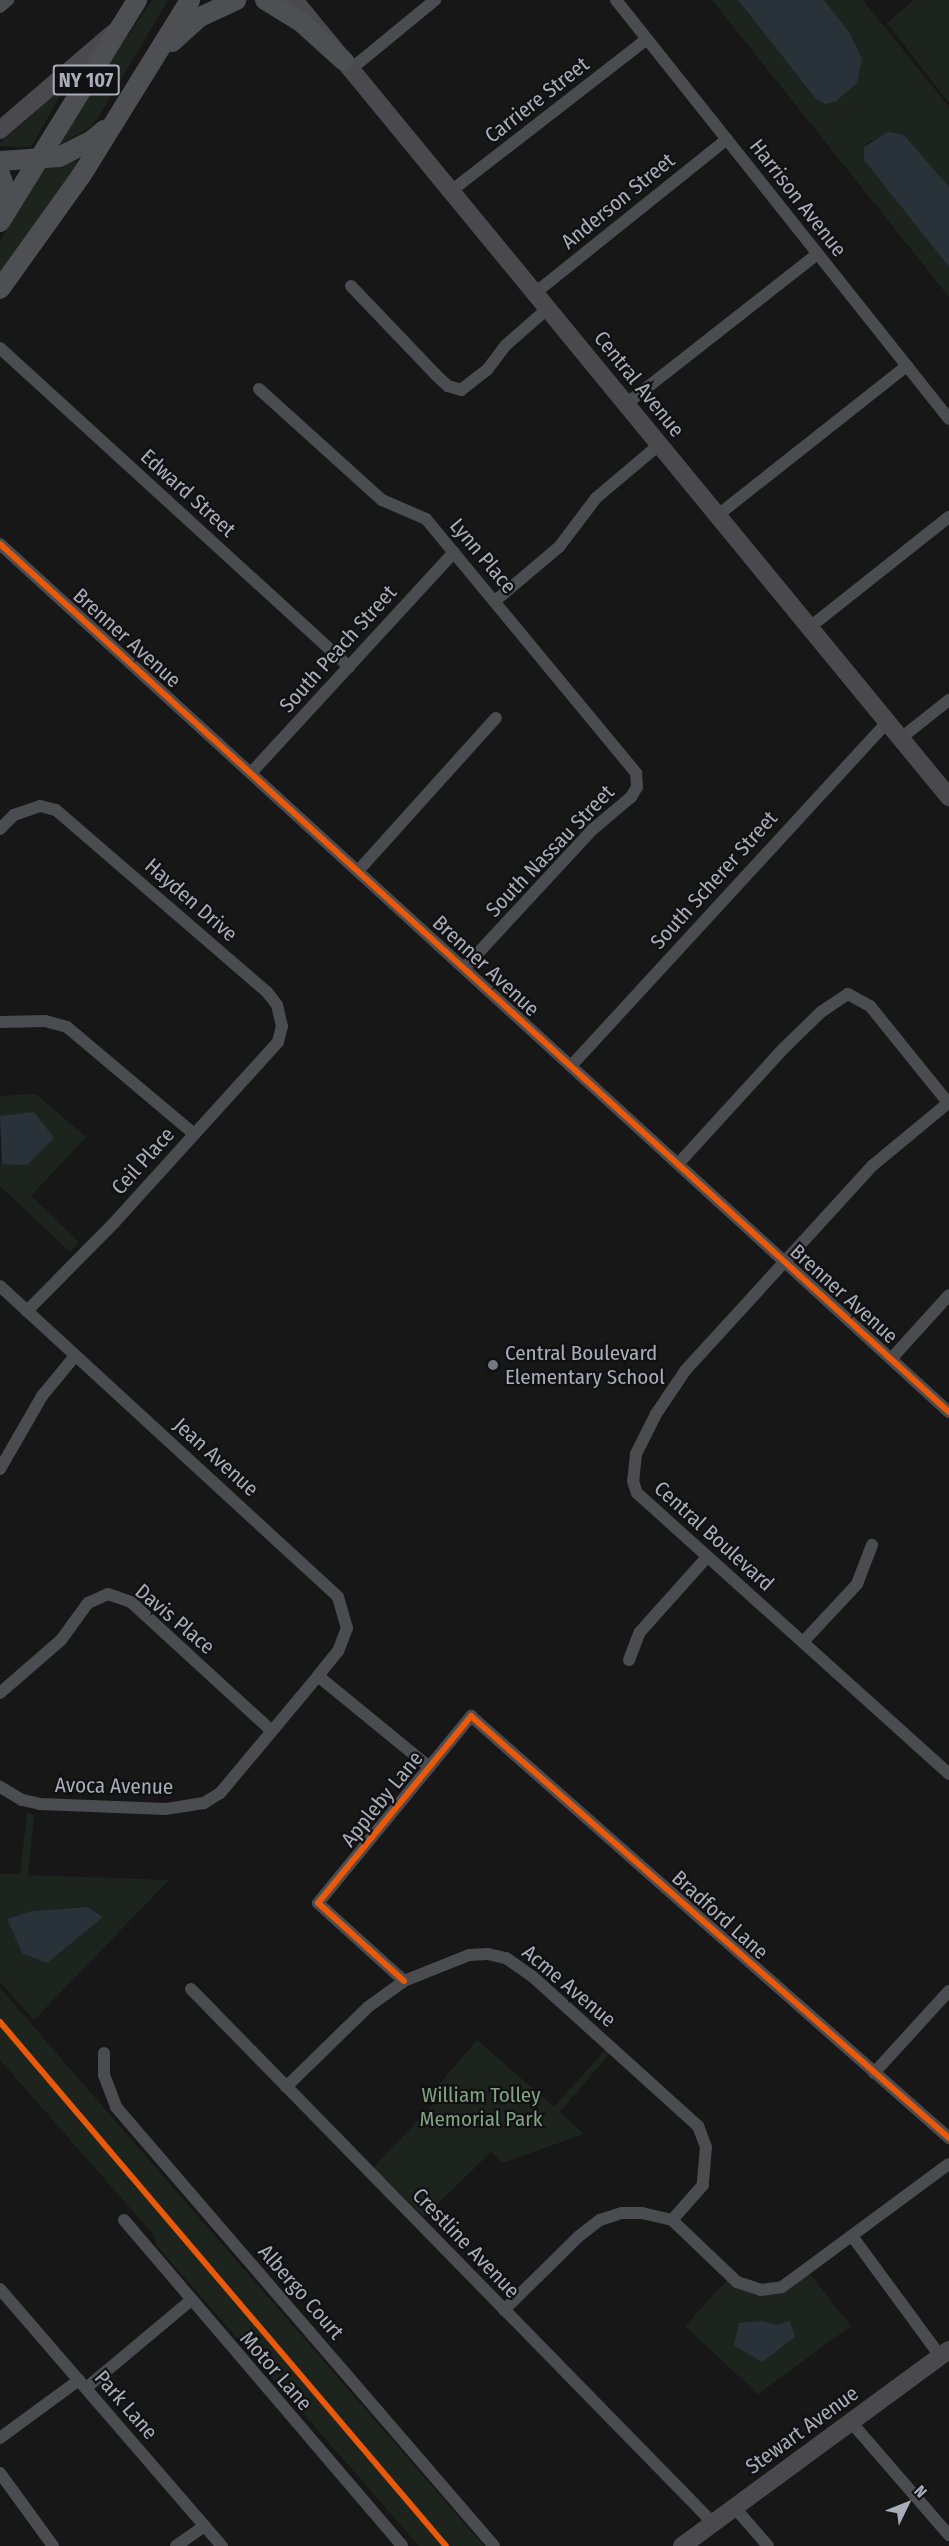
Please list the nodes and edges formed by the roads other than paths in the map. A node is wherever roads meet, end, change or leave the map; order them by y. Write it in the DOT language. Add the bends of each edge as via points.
graph roads {
  1 [pos="8,0"];
  2 [pos="137,0"];
  3 [pos="190,0"];
  4 [pos="236,0"];
  5 [pos="265,0"];
  6 [pos="294,0"];
  7 [pos="435,0"];
  8 [pos="616,0"];
  9 [pos="0,8"];
  10 [pos="118,28"];
  11 [pos="647,39"];
  12 [pos="347,65"];
  13 [pos="143,76"];
  14 [pos="117,118"];
  15 [pos="0,130"];
  16 [pos="727,140"];
  17 [pos="35,160"];
  18 [pos="0,161"];
  19 [pos="0,174"];
  20 [pos="451,190"];
  21 [pos="2,218"];
  22 [pos="817,254"];
  23 [pos="351,286"];
  24 [pos="0,289"];
  25 [pos="535,293"];
  26 [pos="548,309"];
  27 [pos="0,348"];
  28 [pos="907,366"];
  29 [pos="259,389"];
  30 [pos="626,404"];
  31 [pos="949,419"];
  32 [pos="659,445"];
  33 [pos="718,516"];
  34 [pos="949,517"];
  35 [pos="0,544"];
  36 [pos="454,552"];
  37 [pos="495,601"];
  38 [pos="810,627"];
  39 [pos="349,667"];
  40 [pos="949,700"];
  41 [pos="496,718"];
  42 [pos="887,722"];
  43 [pos="908,733"];
  44 [pos="251,773"];
  45 [pos="637,787"];
  46 [pos="949,797"];
  47 [pos="0,829"];
  48 [pos="358,871"];
  49 [pos="464,968"];
  50 [pos="0,1022"];
  51 [pos="280,1031"];
  52 [pos="571,1066"];
  53 [pos="949,1104"];
  54 [pos="195,1134"];
  55 [pos="678,1164"];
  56 [pos="784,1262"];
  57 [pos="0,1286"];
  58 [pos="949,1295"];
  59 [pos="27,1311"];
  60 [pos="75,1356"];
  61 [pos="891,1359"];
  62 [pos="949,1412"];
  63 [pos="0,1469"];
  64 [pos="872,1545"];
  65 [pos="707,1557"];
  66 [pos="803,1642"];
  67 [pos="629,1660"];
  68 [pos="318,1676"];
  69 [pos="0,1693"];
  70 [pos="471,1716"];
  71 [pos="272,1731"];
  72 [pos="429,1767"];
  73 [pos="949,1774"];
  74 [pos="0,1787"];
  75 [pos="404,1981"];
  76 [pos="191,1989"];
  77 [pos="949,1990"];
  78 [pos="104,2053"];
  79 [pos="874,2073"];
  80 [pos="286,2087"];
  81 [pos="949,2138"];
  82 [pos="949,2164"];
  83 [pos="124,2220"];
  84 [pos="672,2220"];
  85 [pos="852,2236"];
  86 [pos="0,2289"];
  87 [pos="190,2301"];
  88 [pos="504,2310"];
  89 [pos="945,2353"];
  90 [pos="82,2384"];
  91 [pos="851,2422"];
  92 [pos="0,2438"];
  93 [pos="0,2473"];
  94 [pos="735,2508"];
  95 [pos="712,2523"];
  96 [pos="205,2526"];
  97 [pos="949,2535"];
  98 [pos="53,2546"];
  99 [pos="176,2546"];
  100 [pos="222,2546"];
  101 [pos="402,2546"];
  102 [pos="494,2546"];
  103 [pos="682,2546"];
  104 [pos="768,2546"];
  1 -- 9 [label="street"];
  2 -- 10 [label="main road, NY 107"];
  3 -- 13 [label="main road"];
  4 -- 13 [label="main road" via="220,5 184,30"];
  5 -- 12 [label="main road" via="301,22"];
  6 -- 12 [label="main road, Central Avenue"];
  7 -- 12 [label="street"];
  8 -- 11 [label="street, Harrison Avenue"];
  10 -- 15 [label="main road"];
  10 -- 17 [label="main road, NY 107"];
  11 -- 16 [label="street, Harrison Avenue"];
  11 -- 20 [label="street, Carriere Street"];
  12 -- 20 [label="main road, Central Avenue"];
  13 -- 14 [label="main road"];
  14 -- 17 [label="main road" via="74,152"];
  14 -- 24 [label="main road, NY 107"];
  16 -- 22 [label="street, Harrison Avenue"];
  16 -- 25 [label="street, Anderson Street"];
  17 -- 18 [label="main road"];
  17 -- 21 [label="main road, NY 107"];
  19 -- 21 [label="main road" via="6,191"];
  20 -- 25 [label="main road, Central Avenue"];
  22 -- 28 [label="street, Harrison Avenue"];
  22 -- 30 [label="street"];
  23 -- 26 [label="street" via="435,374 448,386 461,390"];
  25 -- 26 [label="main road, Central Avenue"];
  26 -- 30 [label="main road, Central Avenue"];
  27 -- 39 [label="street, Edward Street"];
  28 -- 31 [label="street, Harrison Avenue"];
  28 -- 33 [label="street"];
  29 -- 36 [label="street, Lynn Place" via="382,500 426,519"];
  30 -- 32 [label="main road, Central Avenue"];
  32 -- 33 [label="main road, Central Avenue"];
  32 -- 37 [label="street" via="596,498 560,547"];
  33 -- 38 [label="main road, Central Avenue"];
  34 -- 38 [label="street"];
  35 -- 44 [label="street, Brenner Avenue"];
  36 -- 37 [label="street, Lynn Place"];
  36 -- 39 [label="street, South Peach Street"];
  37 -- 45 [label="street, Lynn Place" via="636,774"];
  38 -- 42 [label="main road, Central Avenue"];
  39 -- 44 [label="street, South Peach Street"];
  40 -- 43 [label="street"];
  41 -- 48 [label="street"];
  42 -- 43 [label="main road, Central Avenue"];
  42 -- 52 [label="street, South Scherer Street"];
  43 -- 46 [label="main road, Central Avenue"];
  44 -- 48 [label="street, Brenner Avenue"];
  45 -- 49 [label="street, South Nassau Street"];
  47 -- 51 [label="street, Hayden Drive" via="14,815 40,806 56,810 267,992 278,1005"];
  48 -- 49 [label="street, Brenner Avenue"];
  49 -- 52 [label="street, Brenner Avenue"];
  50 -- 54 [label="street" via="45,1021 67,1027"];
  51 -- 54 [label="street, Ceil Place" via="278,1041"];
  52 -- 55 [label="street, Brenner Avenue"];
  53 -- 55 [label="street" via="870,1006 848,994 821,1012"];
  53 -- 56 [label="street, Central Boulevard" via="872,1166"];
  54 -- 59 [label="street, Ceil Place"];
  55 -- 56 [label="street, Brenner Avenue"];
  56 -- 61 [label="street, Brenner Avenue"];
  56 -- 65 [label="street, Central Boulevard" via="686,1371 656,1414 636,1454 633,1481 637,1493"];
  57 -- 59 [label="street, Jean Avenue"];
  58 -- 61 [label="street"];
  59 -- 60 [label="street, Jean Avenue"];
  60 -- 63 [label="street" via="42,1396"];
  60 -- 68 [label="street, Jean Avenue" via="338,1596 346,1617 345,1638"];
  61 -- 62 [label="street, Brenner Avenue"];
  64 -- 66 [label="street" via="857,1584"];
  65 -- 66 [label="street, Central Boulevard"];
  65 -- 67 [label="street" via="646,1624"];
  66 -- 73 [label="street, Central Boulevard"];
  68 -- 71 [label="street, Avoca Avenue"];
  68 -- 72 [label="street"];
  69 -- 71 [label="street, Davis Place" via="61,1640 88,1603 108,1594 131,1602"];
  70 -- 72 [label="street, Appleby Lane"];
  70 -- 79 [label="street, Bradford Lane"];
  71 -- 74 [label="street, Avoca Avenue" via="220,1793 195,1806 166,1809 40,1804 22,1800"];
  72 -- 75 [label="street, Appleby Lane" via="318,1903"];
  75 -- 80 [label="street, Acme Avenue" via="368,2007"];
  75 -- 84 [label="street, Acme Avenue" via="468,1955 506,1958 532,1976 690,2116 703,2137 707,2167 703,2185"];
  76 -- 80 [label="street, Crestline Avenue"];
  77 -- 79 [label="street"];
  78 -- 102 [label="street, Albergo Court" via="104,2075 117,2108"];
  79 -- 81 [label="street, Bradford Lane"];
  80 -- 88 [label="street, Crestline Avenue"];
  82 -- 85 [label="street"];
  83 -- 87 [label="street, Motor Lane"];
  84 -- 85 [label="street" via="738,2282 761,2290 782,2287"];
  84 -- 88 [label="street" via="622,2213 600,2220"];
  85 -- 89 [label="street"];
  86 -- 90 [label="street, Park Lane"];
  87 -- 90 [label="street"];
  87 -- 101 [label="street, Motor Lane"];
  88 -- 95 [label="street, Crestline Avenue"];
  89 -- 91 [label="main road, Stewart Avenue"];
  90 -- 92 [label="street"];
  90 -- 96 [label="street, Park Lane"];
  91 -- 94 [label="main road, Stewart Avenue"];
  91 -- 97 [label="street"];
  93 -- 98 [label="street"];
  94 -- 95 [label="main road, Stewart Avenue"];
  94 -- 104 [label="street"];
  95 -- 103 [label="main road, Stewart Avenue"];
  96 -- 99 [label="street"];
  96 -- 100 [label="street, Park Lane"];
}
